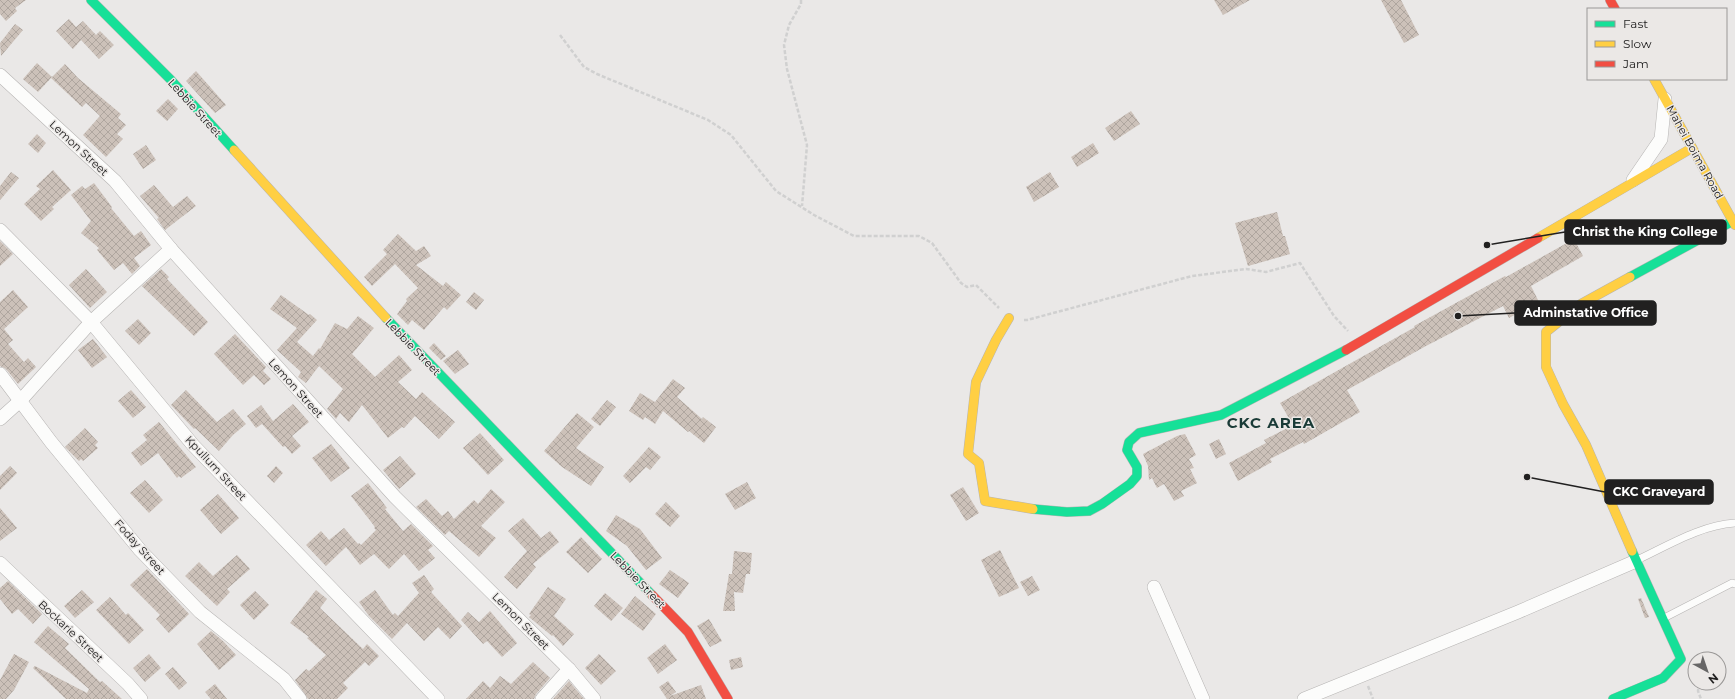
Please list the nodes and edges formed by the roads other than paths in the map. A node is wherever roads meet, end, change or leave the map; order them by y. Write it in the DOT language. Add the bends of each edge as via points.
graph roads {
  1 [pos="91,0"];
  2 [pos="0,76"];
  3 [pos="1655,80"];
  4 [pos="1665,97"];
  5 [pos="1692,148"];
  6 [pos="1630,185"];
  7 [pos="1734,223"];
  8 [pos="0,230"];
  9 [pos="171,249"];
  10 [pos="1008,318"];
  11 [pos="91,322"];
  12 [pos="0,374"];
  13 [pos="21,400"];
  14 [pos="0,419"];
  15 [pos="1735,523"];
  16 [pos="1636,560"];
  17 [pos="0,563"];
  18 [pos="1735,584"];
  19 [pos="1154,587"];
  20 [pos="1662,619"];
  21 [pos="569,669"];
  22 [pos="141,699"];
  23 [pos="300,699"];
  24 [pos="438,699"];
  25 [pos="542,699"];
  26 [pos="594,699"];
  27 [pos="728,699"];
  28 [pos="1203,699"];
  29 [pos="1304,699"];
  30 [pos="1614,699"];
  1 -- 27 [label="street, Lebbie Street" via="171,80 395,328 688,632"];
  2 -- 9 [label="street, Lemon Street" via="115,181"];
  3 -- 4 [label="street, Mahei Boima Road"];
  4 -- 5 [label="street, Mahei Boima Road"];
  4 -- 6 [label="street" via="1661,139"];
  5 -- 6 [label="street"];
  5 -- 7 [label="street, Mahei Boima Road"];
  6 -- 10 [label="street" via="1360,342 1220,415 1139,433 1129,442 1127,450 1138,468 1138,475 1133,482 1090,511 1057,511 985,501 979,463 968,454 976,382"];
  7 -- 16 [label="street" via="1581,304 1546,332 1546,367 1586,445"];
  8 -- 11 [label="street, Kpullum Street"];
  9 -- 11 [label="street"];
  9 -- 21 [label="street, Lemon Street" via="395,497"];
  11 -- 13 [label="street"];
  11 -- 24 [label="street, Kpullum Street" via="193,445"];
  12 -- 13 [label="street, Foday Street"];
  13 -- 14 [label="street"];
  13 -- 23 [label="street, Foday Street" via="51,442 140,550 200,612 284,679"];
  15 -- 16 [label="lane" via="1721,524"];
  16 -- 20 [label="street"];
  16 -- 29 [label="street" via="1518,612"];
  17 -- 22 [label="street, Bockarie Street"];
  18 -- 20 [label="lane" via="1732,583"];
  19 -- 28 [label="street"];
  20 -- 30 [label="street" via="1681,659 1663,678"];
  21 -- 25 [label="street"];
  21 -- 26 [label="street, Lemon Street"];
}
